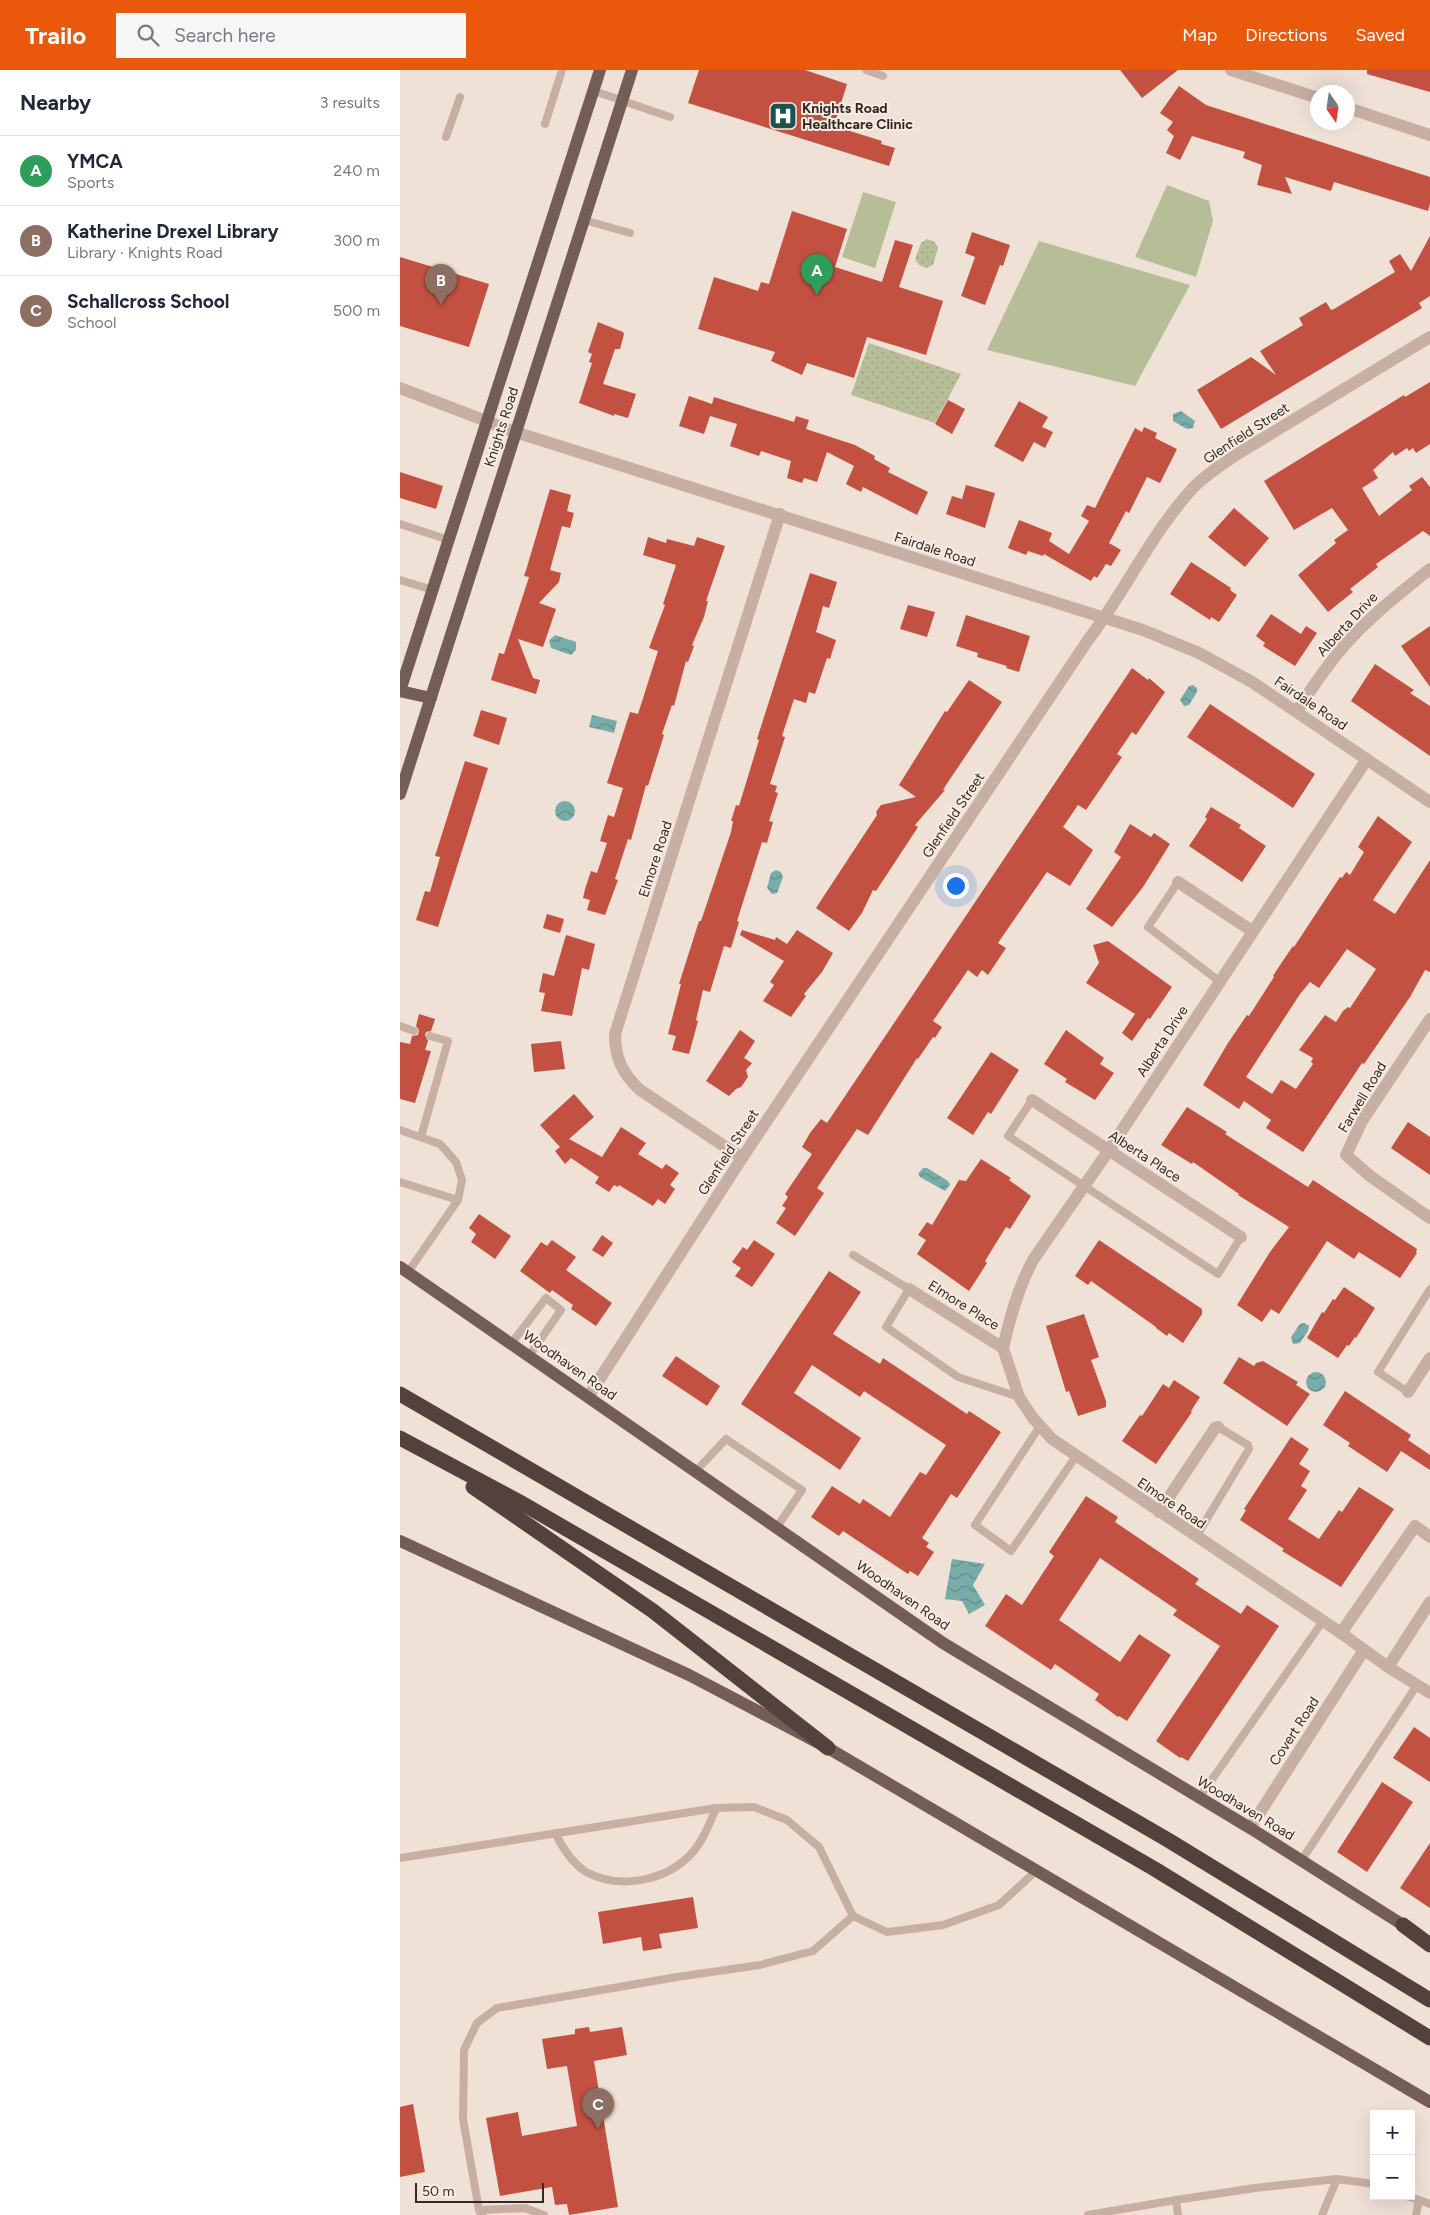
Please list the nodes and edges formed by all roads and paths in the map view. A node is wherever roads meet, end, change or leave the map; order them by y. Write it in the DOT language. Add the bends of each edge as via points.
graph roads {
  1 [pos="562,70"];
  2 [pos="600,70"];
  3 [pos="632,70"];
  4 [pos="866,70"];
  5 [pos="1231,70"];
  6 [pos="883,76"];
  7 [pos="594,91"];
  8 [pos="1310,95"];
  9 [pos="460,97"];
  10 [pos="622,101"];
  11 [pos="1355,110"];
  12 [pos="670,117"];
  13 [pos="545,124"];
  14 [pos="1430,135"];
  15 [pos="446,137"];
  16 [pos="584,220"];
  17 [pos="630,234"];
  18 [pos="1430,337"];
  19 [pos="400,388"];
  20 [pos="487,422"];
  21 [pos="515,432"];
  22 [pos="780,514"];
  23 [pos="400,524"];
  24 [pos="449,540"];
  25 [pos="1430,569"];
  26 [pos="400,580"];
  27 [pos="433,590"];
  28 [pos="1104,619"];
  29 [pos="400,691"];
  30 [pos="431,698"];
  31 [pos="1297,711"];
  32 [pos="1367,759"];
  33 [pos="400,794"];
  34 [pos="1430,802"];
  35 [pos="1178,882"];
  36 [pos="1252,931"];
  37 [pos="1219,981"];
  38 [pos="1430,1019"];
  39 [pos="400,1026"];
  40 [pos="414,1030"];
  41 [pos="430,1036"];
  42 [pos="1032,1100"];
  43 [pos="400,1130"];
  44 [pos="421,1137"];
  45 [pos="1109,1150"];
  46 [pos="742,1158"];
  47 [pos="400,1182"];
  48 [pos="1084,1187"];
  49 [pos="458,1200"];
  50 [pos="1430,1218"];
  51 [pos="1241,1236"];
  52 [pos="853,1255"];
  53 [pos="404,1270"];
  54 [pos="909,1289"];
  55 [pos="1430,1289"];
  56 [pos="512,1344"];
  57 [pos="1002,1348"];
  58 [pos="529,1356"];
  59 [pos="1430,1358"];
  60 [pos="1408,1392"];
  61 [pos="400,1394"];
  62 [pos="588,1397"];
  63 [pos="1018,1397"];
  64 [pos="1040,1426"];
  65 [pos="1218,1427"];
  66 [pos="400,1438"];
  67 [pos="422,1452"];
  68 [pos="1076,1456"];
  69 [pos="696,1471"];
  70 [pos="1159,1512"];
  71 [pos="777,1527"];
  72 [pos="1196,1537"];
  73 [pos="1430,1537"];
  74 [pos="400,1540"];
  75 [pos="1430,1602"];
  76 [pos="1323,1621"];
  77 [pos="1341,1633"];
  78 [pos="1364,1650"];
  79 [pos="1388,1667"];
  80 [pos="1417,1685"];
  81 [pos="1430,1693"];
  82 [pos="828,1748"];
  83 [pos="1199,1798"];
  84 [pos="716,1808"];
  85 [pos="1250,1828"];
  86 [pos="555,1834"];
  87 [pos="400,1858"];
  88 [pos="1301,1860"];
  89 [pos="1037,1870"];
  90 [pos="854,1916"];
  91 [pos="1403,1924"];
  92 [pos="1430,1945"];
  93 [pos="1430,2000"];
  94 [pos="1430,2038"];
  95 [pos="1430,2102"];
  96 [pos="1337,2179"];
  97 [pos="1370,2183"];
  98 [pos="1415,2199"];
  99 [pos="1176,2200"];
  100 [pos="1419,2200"];
  101 [pos="1430,2204"];
  102 [pos="481,2213"];
  103 [pos="544,2215"];
  104 [pos="1088,2215"];
  105 [pos="1178,2215"];
  106 [pos="1322,2215"];
  107 [pos="1416,2215"];
  1 -- 13 [label="lane"];
  2 -- 7 [label="main road, Knights Road"];
  3 -- 10 [label="main road, Knights Road"];
  4 -- 6 [label="lane"];
  5 -- 8 [label="street"];
  7 -- 10 [label="lane"];
  7 -- 20 [label="main road, Knights Road"];
  9 -- 15 [label="lane"];
  10 -- 12 [label="lane"];
  10 -- 16 [label="main road, Knights Road"];
  11 -- 14 [label="street"];
  16 -- 17 [label="lane"];
  16 -- 21 [label="main road, Knights Road"];
  18 -- 28 [label="street, Glenfield Street" via="1211,472 1173,513"];
  19 -- 20 [label="street, Fairdale Road"];
  20 -- 21 [label="street, Fairdale Road"];
  20 -- 24 [label="main road, Knights Road"];
  21 -- 22 [label="street, Fairdale Road"];
  21 -- 30 [label="main road, Knights Road"];
  22 -- 28 [label="street, Fairdale Road"];
  22 -- 46 [label="street, Elmore Road" via="615,1034 615,1050 626,1077 640,1090"];
  23 -- 24 [label="lane"];
  24 -- 27 [label="main road, Knights Road"];
  25 -- 31 [label="street, Alberta Drive" via="1389,601 1350,641 1326,668"];
  26 -- 27 [label="lane"];
  27 -- 29 [label="main road, Knights Road"];
  28 -- 31 [label="street, Fairdale Road" via="1143,630 1199,653"];
  28 -- 46 [label="street, Glenfield Street"];
  29 -- 30 [label="main road"];
  30 -- 33 [label="main road, Knights Road"];
  31 -- 32 [label="street, Fairdale Road"];
  32 -- 34 [label="street, Fairdale Road"];
  32 -- 36 [label="street, Alberta Drive"];
  35 -- 36 [label="street"];
  35 -- 37 [label="lane" via="1148,927"];
  36 -- 37 [label="street, Alberta Drive"];
  37 -- 45 [label="street, Alberta Drive"];
  38 -- 50 [label="street, Farwell Road" via="1362,1121 1346,1154 1370,1176"];
  39 -- 40 [label="lane"];
  41 -- 44 [label="lane" via="448,1042"];
  42 -- 45 [label="street, Alberta Place"];
  42 -- 48 [label="lane" via="1008,1136"];
  43 -- 44 [label="lane"];
  44 -- 49 [label="lane" via="440,1144 456,1162 462,1180"];
  45 -- 48 [label="street, Alberta Drive"];
  45 -- 51 [label="street, Alberta Place"];
  46 -- 62 [label="street, Glenfield Street"];
  47 -- 49 [label="lane"];
  48 -- 51 [label="lane" via="1218,1274"];
  48 -- 57 [label="street, Alberta Drive" via="1023,1279"];
  49 -- 53 [label="lane"];
  52 -- 54 [label="lane"];
  53 -- 56 [label="main road, Woodhaven Road"];
  54 -- 57 [label="street, Elmore Place"];
  54 -- 63 [label="lane" via="886,1327 958,1377"];
  55 -- 60 [label="lane" via="1378,1372"];
  56 -- 58 [label="main road, Woodhaven Road"];
  56 -- 58 [label="lane" via="546,1298 561,1310"];
  57 -- 63 [label="street, Elmore Road"];
  58 -- 62 [label="main road, Woodhaven Road"];
  59 -- 60 [label="street"];
  61 -- 93 [label="highway" via="1168,1840"];
  62 -- 69 [label="main road, Woodhaven Road"];
  63 -- 64 [label="street, Elmore Road"];
  64 -- 68 [label="street, Elmore Road" via="1052,1440"];
  64 -- 68 [label="lane" via="975,1525 1011,1551"];
  65 -- 70 [label="street"];
  65 -- 72 [label="lane" via="1248,1445 1249,1449"];
  66 -- 67 [label="highway"];
  67 -- 82 [label="highway" via="653,1611"];
  67 -- 94 [label="highway" via="518,1502 1136,1858"];
  68 -- 70 [label="street, Elmore Road"];
  69 -- 71 [label="main road, Woodhaven Road"];
  69 -- 71 [label="lane" via="726,1439 802,1490"];
  70 -- 72 [label="street, Elmore Road"];
  71 -- 83 [label="main road, Woodhaven Road" via="981,1668"];
  72 -- 76 [label="street, Elmore Road"];
  73 -- 77 [label="street" via="1415,1526"];
  74 -- 82 [label="main road" via="689,1675"];
  75 -- 79 [label="street"];
  76 -- 77 [label="street, Elmore Road"];
  76 -- 83 [label="lane"];
  77 -- 78 [label="street, Elmore Road"];
  78 -- 79 [label="street, Elmore Road"];
  78 -- 85 [label="street, Covert Road"];
  79 -- 80 [label="street, Elmore Road"];
  80 -- 81 [label="street, Elmore Road"];
  80 -- 88 [label="lane"];
  82 -- 89 [label="main road"];
  83 -- 85 [label="main road, Woodhaven Road"];
  84 -- 86 [label="lane"];
  84 -- 86 [label="lane" via="706,1833 688,1857 668,1873 637,1881 608,1881 585,1871 564,1852"];
  84 -- 90 [label="lane" via="754,1807 787,1820 820,1848"];
  85 -- 88 [label="main road, Woodhaven Road"];
  86 -- 87 [label="lane"];
  88 -- 91 [label="main road, Woodhaven Road"];
  89 -- 90 [label="lane" via="999,1905 943,1925 887,1932"];
  89 -- 95 [label="main road"];
  90 -- 102 [label="lane" via="813,1952 760,1965 497,2008 477,2023 464,2050 462,2119"];
  91 -- 92 [label="highway"];
  96 -- 97 [label="lane"];
  96 -- 99 [label="lane"];
  96 -- 106 [label="lane"];
  98 -- 100 [label="lane"];
  99 -- 104 [label="lane"];
  99 -- 105 [label="lane"];
  100 -- 101 [label="lane"];
  100 -- 107 [label="lane"];
  102 -- 103 [label="lane" via="526,2208"];
}
